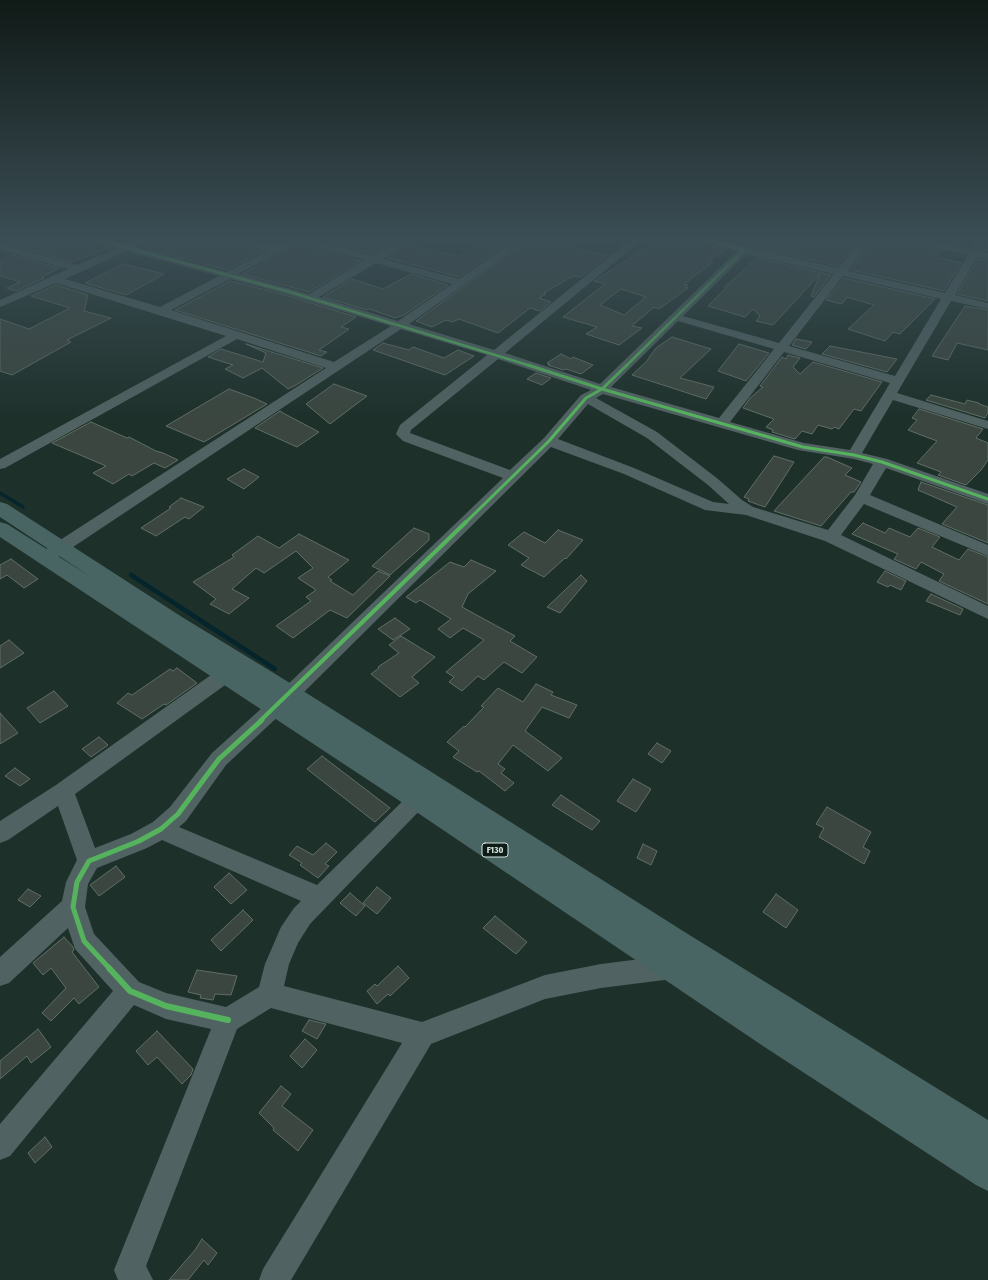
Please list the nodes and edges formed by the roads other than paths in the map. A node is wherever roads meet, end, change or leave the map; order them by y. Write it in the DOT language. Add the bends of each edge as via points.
graph roads {
  1 [pos="12,299"];
  2 [pos="120,299"];
  3 [pos="184,299"];
  4 [pos="312,299"];
  5 [pos="438,299"];
  6 [pos="564,299"];
  7 [pos="694,299"];
  8 [pos="819,299"];
  9 [pos="946,299"];
  10 [pos="959,299"];
  11 [pos="0,304"];
  12 [pos="988,306"];
  13 [pos="161,311"];
  14 [pos="675,317"];
  15 [pos="400,325"];
  16 [pos="236,335"];
  17 [pos="781,348"];
  18 [pos="496,354"];
  19 [pos="336,367"];
  20 [pos="898,381"];
  21 [pos="602,389"];
  22 [pos="889,395"];
  23 [pos="586,398"];
  24 [pos="722,423"];
  25 [pos="988,426"];
  26 [pos="549,441"];
  27 [pos="854,455"];
  28 [pos="882,462"];
  29 [pos="0,465"];
  30 [pos="512,476"];
  31 [pos="986,495"];
  32 [pos="861,497"];
  33 [pos="0,508"];
  34 [pos="748,510"];
  35 [pos="0,528"];
  36 [pos="831,537"];
  37 [pos="988,551"];
  38 [pos="53,552"];
  39 [pos="988,613"];
  40 [pos="225,675"];
  41 [pos="283,701"];
  42 [pos="63,791"];
  43 [pos="418,799"];
  44 [pos="161,829"];
  45 [pos="0,833"];
  46 [pos="89,861"];
  47 [pos="320,898"];
  48 [pos="73,907"];
  49 [pos="672,967"];
  50 [pos="0,974"];
  51 [pos="130,992"];
  52 [pos="269,995"];
  53 [pos="228,1020"];
  54 [pos="422,1035"];
  55 [pos="988,1140"];
  56 [pos="0,1146"];
  57 [pos="988,1173"];
  58 [pos="129,1277"];
  59 [pos="274,1280"];
  1 -- 11 [label="street"];
  2 -- 13 [label="street"];
  3 -- 13 [label="street"];
  4 -- 15 [label="street"];
  5 -- 15 [label="street"];
  6 -- 18 [label="street"];
  7 -- 14 [label="street"];
  8 -- 17 [label="street"];
  9 -- 20 [label="street"];
  10 -- 12 [label="street"];
  13 -- 16 [label="street"];
  14 -- 17 [label="street"];
  14 -- 21 [label="street"];
  15 -- 18 [label="street"];
  15 -- 19 [label="street"];
  16 -- 19 [label="street"];
  16 -- 29 [label="street"];
  17 -- 20 [label="street"];
  17 -- 24 [label="street"];
  18 -- 21 [label="street"];
  18 -- 30 [label="street" via="405,428 403,434"];
  19 -- 38 [label="street"];
  20 -- 22 [label="street"];
  21 -- 23 [label="street"];
  21 -- 24 [label="street"];
  22 -- 25 [label="street"];
  22 -- 27 [label="street"];
  23 -- 26 [label="street"];
  23 -- 34 [label="street" via="652,435"];
  24 -- 27 [label="street" via="803,447"];
  26 -- 30 [label="street"];
  26 -- 34 [label="street" via="629,472 710,508"];
  27 -- 28 [label="street"];
  28 -- 31 [label="street"];
  28 -- 32 [label="street"];
  30 -- 41 [label="street"];
  32 -- 36 [label="street"];
  32 -- 37 [label="street"];
  33 -- 38 [label="main road, F130"];
  34 -- 36 [label="street"];
  35 -- 38 [label="main road, F130"];
  36 -- 39 [label="street"];
  38 -- 40 [label="main road, F130"];
  38 -- 41 [label="main road, F130" via="174,622"];
  40 -- 41 [label="main road, F130"];
  40 -- 42 [label="street"];
  41 -- 43 [label="main road, F130"];
  41 -- 44 [label="street" via="219,759 178,814"];
  41 -- 55 [label="main road, F130"];
  42 -- 45 [label="street"];
  42 -- 46 [label="street"];
  43 -- 47 [label="street"];
  43 -- 49 [label="main road, F130"];
  44 -- 46 [label="street" via="139,841"];
  44 -- 47 [label="street"];
  46 -- 48 [label="street" via="77,882"];
  47 -- 52 [label="street" via="302,916 289,935 277,964"];
  48 -- 50 [label="street"];
  48 -- 51 [label="street" via="84,941"];
  49 -- 54 [label="street" via="545,986"];
  49 -- 57 [label="main road, F130"];
  51 -- 53 [label="street" via="166,1006"];
  51 -- 56 [label="street"];
  52 -- 53 [label="street"];
  52 -- 54 [label="street"];
  53 -- 58 [label="street"];
  54 -- 59 [label="street"];
}
